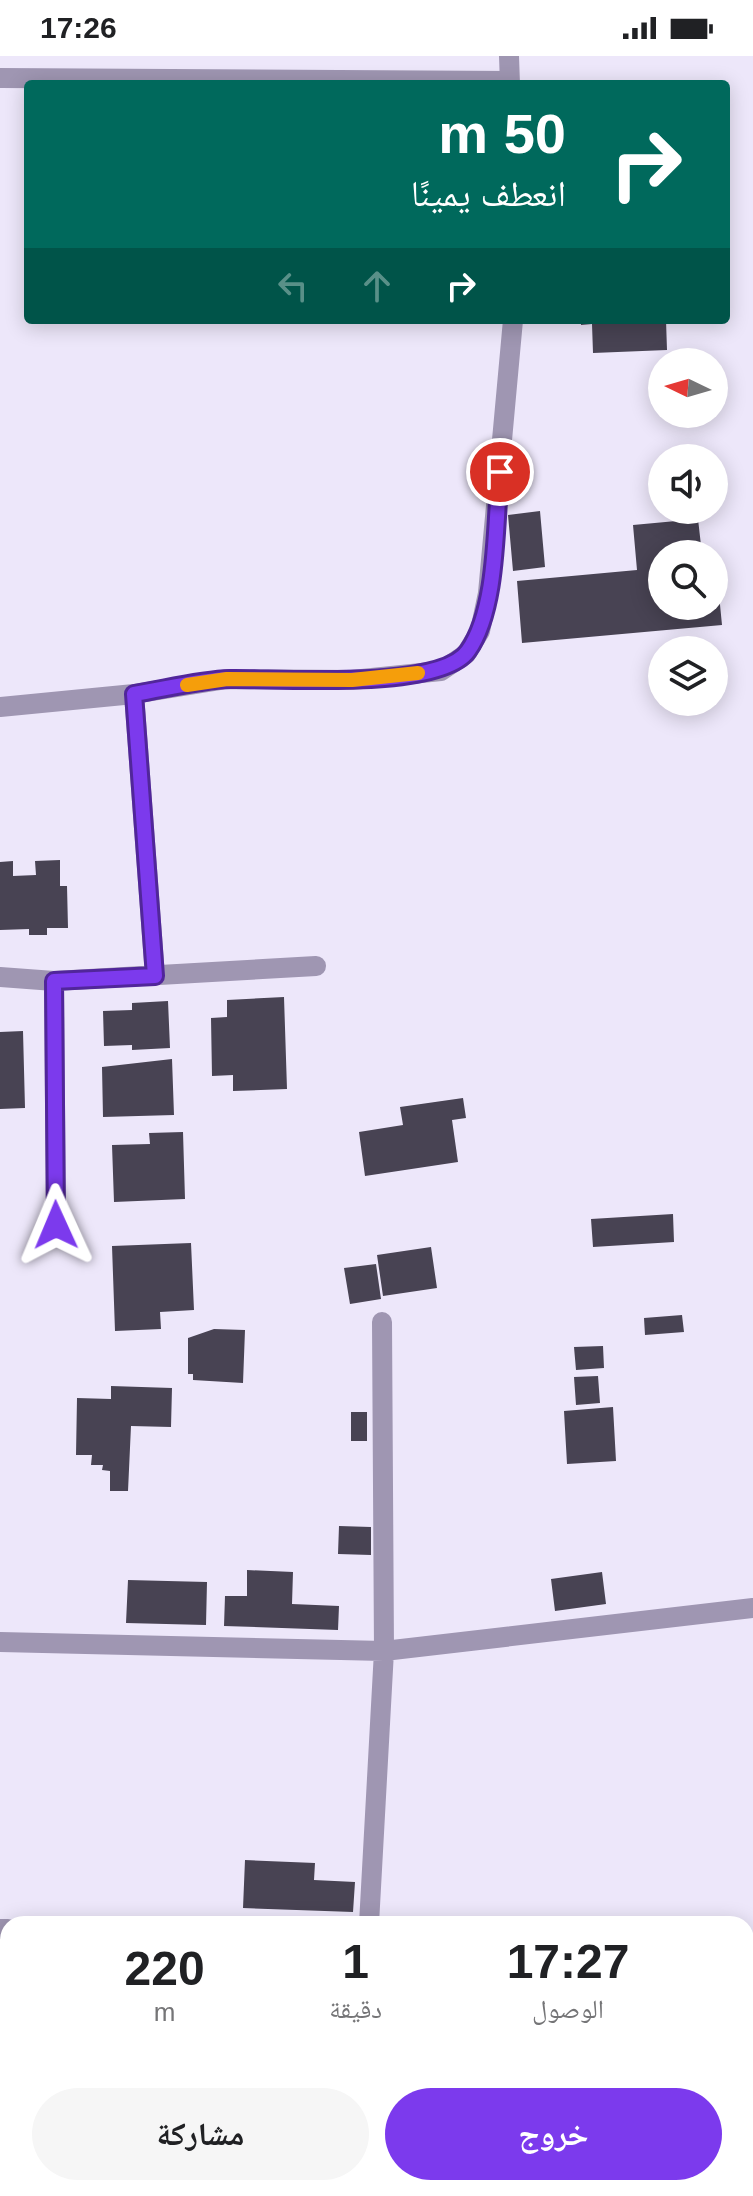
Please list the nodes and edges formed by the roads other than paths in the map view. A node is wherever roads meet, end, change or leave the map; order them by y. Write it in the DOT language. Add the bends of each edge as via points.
graph roads {
  1 [pos="509,56"];
  2 [pos="0,78"];
  3 [pos="204,80"];
  4 [pos="510,80"];
  5 [pos="513,324"];
  6 [pos="134,694"];
  7 [pos="0,707"];
  8 [pos="316,966"];
  9 [pos="155,976"];
  10 [pos="0,977"];
  11 [pos="54,981"];
  12 [pos="56,1225"];
  13 [pos="382,1322"];
  14 [pos="753,1608"];
  15 [pos="0,1642"];
  16 [pos="384,1651"];
  17 [pos="369,1916"];
  1 -- 4 [label="street"];
  2 -- 3 [label="street"];
  5 -- 6 [label="street" via="488,593 480,631 466,654 441,671 352,680 227,679"];
  6 -- 7 [label="street"];
  6 -- 9 [label="street"];
  8 -- 9 [label="street"];
  9 -- 11 [label="street"];
  10 -- 11 [label="street"];
  11 -- 12 [label="street"];
  13 -- 16 [label="street"];
  14 -- 16 [label="street"];
  15 -- 16 [label="street"];
  16 -- 17 [label="street"];
}
